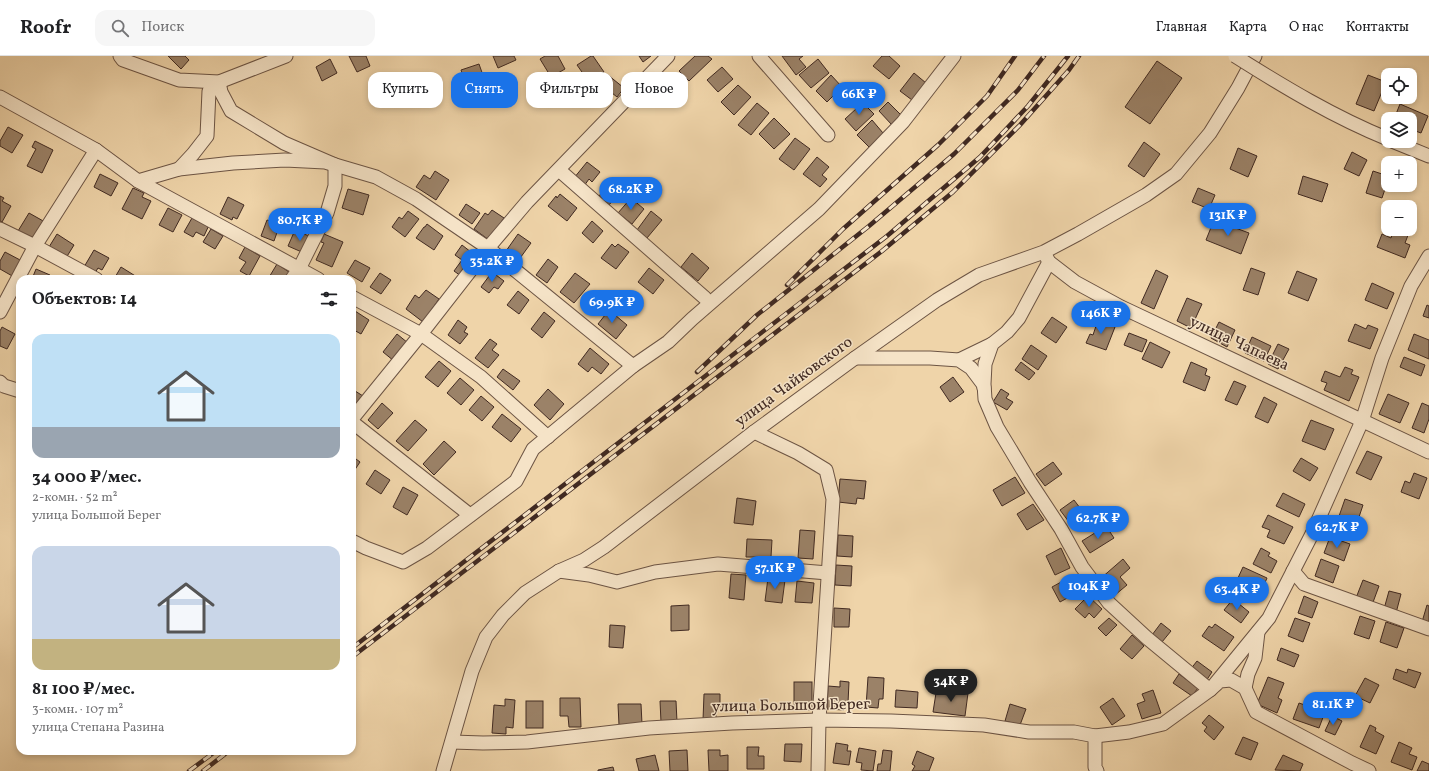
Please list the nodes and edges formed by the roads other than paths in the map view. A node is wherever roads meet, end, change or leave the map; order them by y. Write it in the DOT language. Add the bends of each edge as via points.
graph roads {
  1 [pos="120,56"];
  2 [pos="286,56"];
  3 [pos="668,56"];
  4 [pos="759,56"];
  5 [pos="954,56"];
  6 [pos="1235,56"];
  7 [pos="1254,56"];
  8 [pos="219,82"];
  9 [pos="0,97"];
  10 [pos="828,135"];
  11 [pos="1381,136"];
  12 [pos="1409,148"];
  13 [pos="96,150"];
  14 [pos="1429,156"];
  15 [pos="335,165"];
  16 [pos="178,169"];
  17 [pos="559,170"];
  18 [pos="138,182"];
  19 [pos="0,229"];
  20 [pos="35,246"];
  21 [pos="488,248"];
  22 [pos="1429,256"];
  23 [pos="1046,257"];
  24 [pos="295,274"];
  25 [pos="20,275"];
  26 [pos="89,275"];
  27 [pos="16,282"];
  28 [pos="705,298"];
  29 [pos="356,299"];
  30 [pos="0,312"];
  31 [pos="421,334"];
  32 [pos="992,344"];
  33 [pos="856,358"];
  34 [pos="959,360"];
  35 [pos="633,366"];
  36 [pos="0,382"];
  37 [pos="16,390"];
  38 [pos="985,399"];
  39 [pos="356,414"];
  40 [pos="1362,421"];
  41 [pos="356,425"];
  42 [pos="754,432"];
  43 [pos="548,437"];
  44 [pos="1429,452"];
  45 [pos="470,515"];
  46 [pos="356,543"];
  47 [pos="559,571"];
  48 [pos="1293,571"];
  49 [pos="828,573"];
  50 [pos="1429,629"];
  51 [pos="1258,632"];
  52 [pos="1245,688"];
  53 [pos="1210,690"];
  54 [pos="819,720"];
  55 [pos="1095,736"];
  56 [pos="452,742"];
  57 [pos="1350,767"];
  58 [pos="1095,770"];
  59 [pos="444,771"];
  60 [pos="818,771"];
  61 [pos="1369,771"];
  1 -- 8 [label="street" via="123,60 179,80"];
  2 -- 8 [label="street"];
  3 -- 17 [label="street"];
  4 -- 10 [label="street"];
  5 -- 35 [label="street" via="903,122 820,209 668,342"];
  6 -- 11 [label="street, bridge" via="1322,108"];
  7 -- 23 [label="street, улица Чайковского" via="1210,133 1176,174 1146,195 1078,234"];
  8 -- 15 [label="street" via="231,111 284,143"];
  8 -- 16 [label="street" via="209,91 207,136"];
  9 -- 13 [label="street"];
  12 -- 14 [label="street"];
  13 -- 18 [label="street"];
  13 -- 20 [label="street"];
  15 -- 16 [label="street" via="285,160"];
  15 -- 21 [label="street" via="376,177 416,199"];
  15 -- 24 [label="street" via="335,186 327,212"];
  16 -- 18 [label="street"];
  17 -- 21 [label="street" via="527,202"];
  17 -- 28 [label="street"];
  18 -- 24 [label="street"];
  19 -- 20 [label="street"];
  20 -- 25 [label="street"];
  20 -- 26 [label="street"];
  21 -- 31 [label="street"];
  21 -- 35 [label="street"];
  22 -- 40 [label="street" via="1411,286 1382,358"];
  23 -- 32 [label="street" via="1019,318"];
  23 -- 33 [label="street, улица Чайковского" via="979,275 957,287"];
  23 -- 40 [label="street, улица Чапаева" via="1075,282 1121,307"];
  27 -- 30 [label="street"];
  29 -- 31 [label="street"];
  31 -- 39 [label="street"];
  31 -- 43 [label="street" via="481,377"];
  32 -- 34 [label="street"];
  32 -- 38 [label="street" via="985,364"];
  33 -- 34 [label="street"];
  33 -- 42 [label="street, улица Чайковского"];
  34 -- 38 [label="street" via="971,368 983,384"];
  35 -- 43 [label="street"];
  36 -- 37 [label="street"];
  38 -- 53 [label="street" via="996,427 1082,567 1109,603"];
  40 -- 44 [label="street, улица Чапаева"];
  40 -- 48 [label="street"];
  41 -- 45 [label="street"];
  42 -- 47 [label="street, улица Чайковского" via="604,547 584,560"];
  42 -- 49 [label="street" via="826,470 833,499"];
  43 -- 45 [label="street" via="533,449 516,480"];
  45 -- 46 [label="street" via="427,548 403,562"];
  47 -- 49 [label="street" via="617,582 655,572 718,564"];
  47 -- 56 [label="street, улица Чайковского" via="525,592 486,637 472,671"];
  48 -- 50 [label="street" via="1304,584"];
  48 -- 51 [label="street" via="1269,618"];
  49 -- 54 [label="street"];
  51 -- 52 [label="street" via="1255,658"];
  51 -- 53 [label="street"];
  52 -- 53 [label="street" via="1230,680 1220,681"];
  52 -- 57 [label="street" via="1256,712"];
  53 -- 55 [label="street, улица Большой Берег" via="1163,724 1130,732"];
  54 -- 55 [label="street, улица Большой Берег" via="984,725 1030,732 1074,732"];
  54 -- 56 [label="street, улица Большой Берег" via="649,728 527,742"];
  54 -- 60 [label="street"];
  55 -- 58 [label="street"];
  56 -- 59 [label="street, улица Чайковского"];
  57 -- 61 [label="street"];
}
